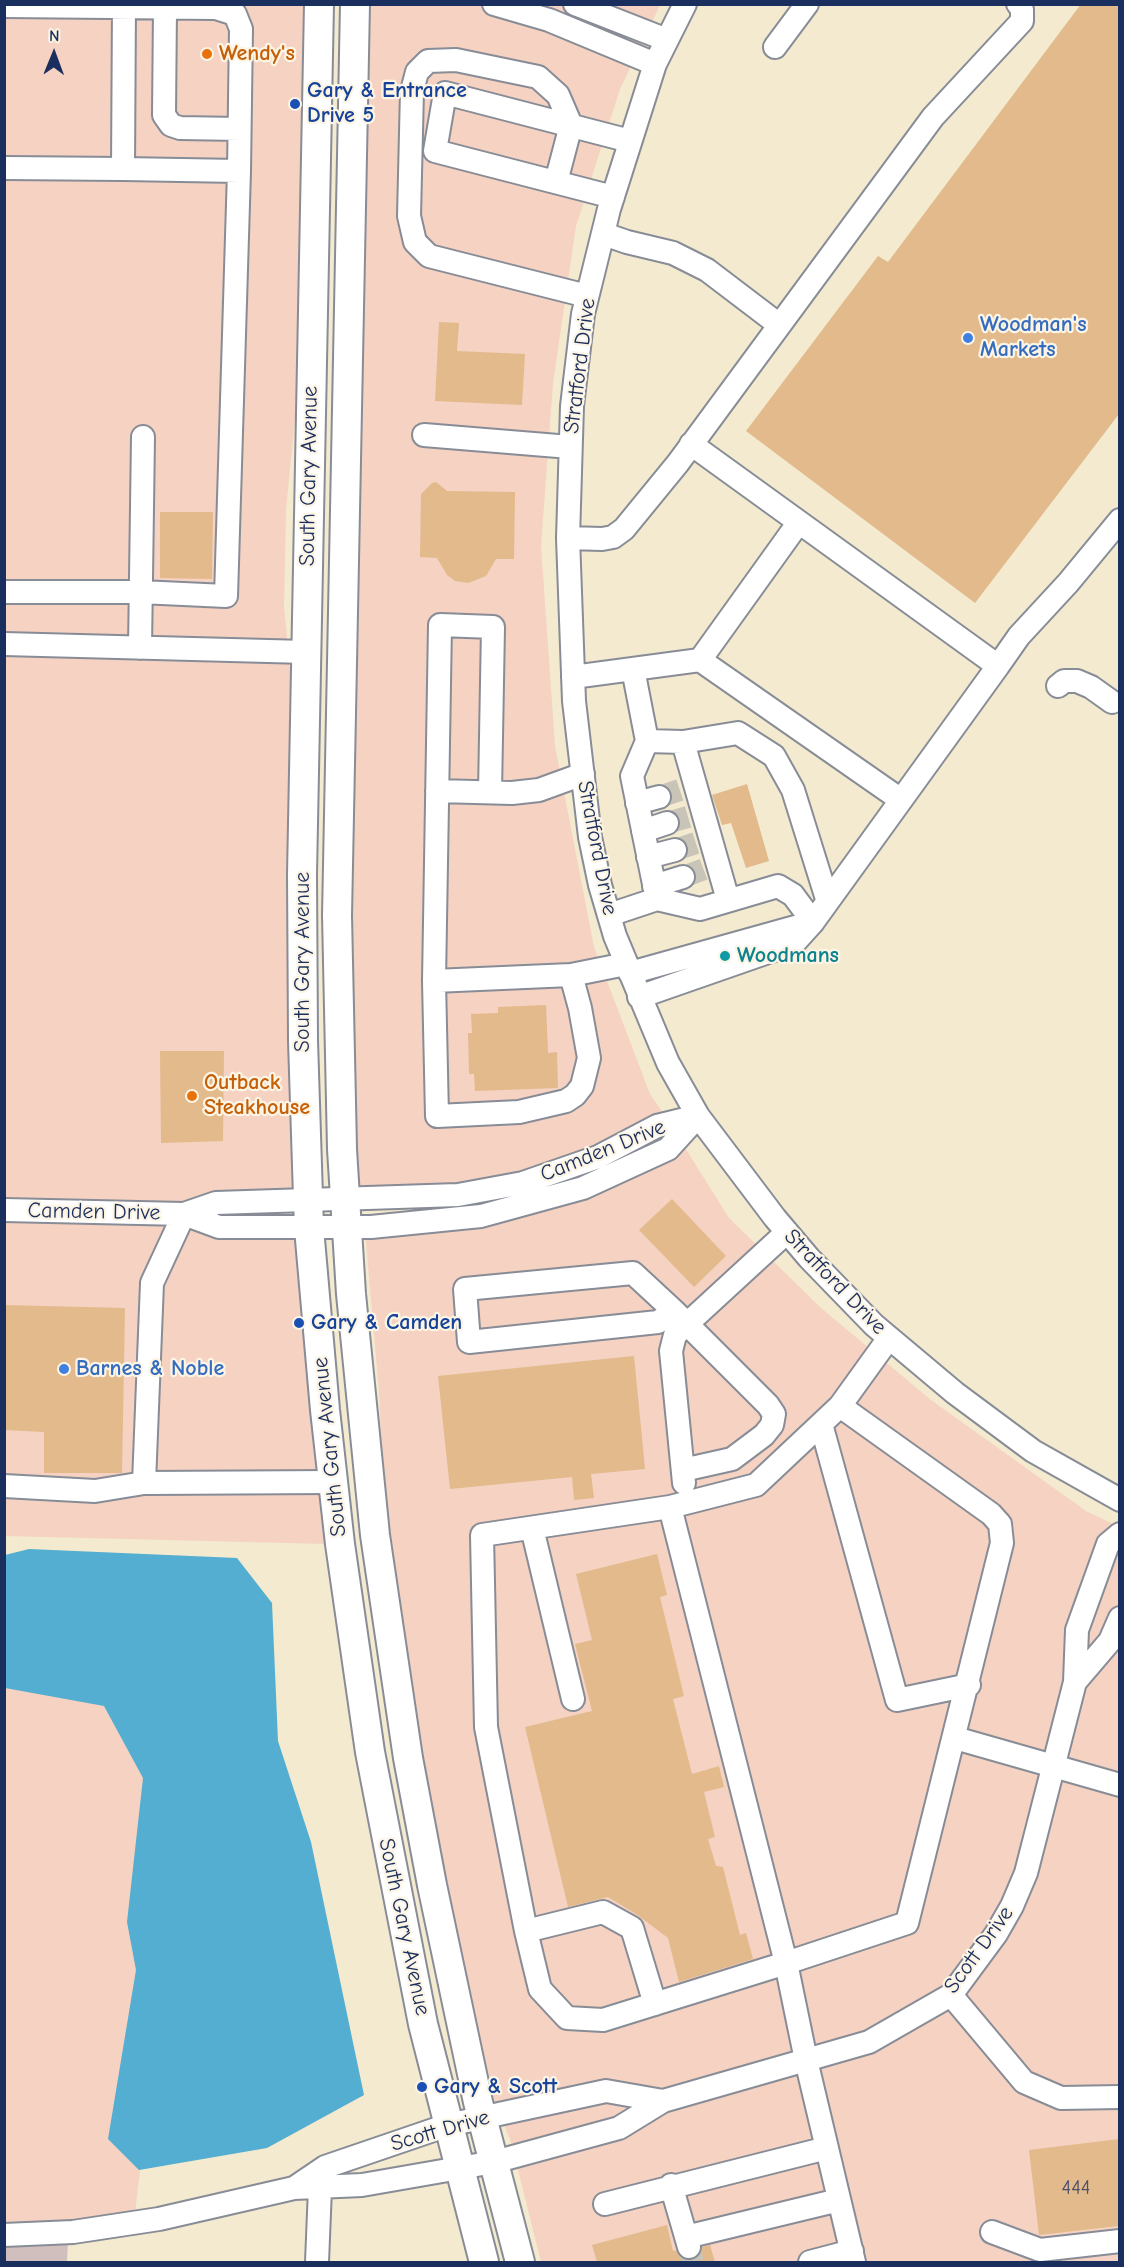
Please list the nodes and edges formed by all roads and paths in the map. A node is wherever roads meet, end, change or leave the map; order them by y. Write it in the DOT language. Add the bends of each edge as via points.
graph roads {
  1 [pos="319,4"];
  2 [pos="355,4"];
  3 [pos="494,4"];
  4 [pos="575,4"];
  5 [pos="685,4"];
  6 [pos="807,4"];
  7 [pos="4,6"];
  8 [pos="1022,6"];
  9 [pos="124,7"];
  10 [pos="165,9"];
  11 [pos="667,40"];
  12 [pos="775,47"];
  13 [pos="655,64"];
  14 [pos="571,125"];
  15 [pos="239,129"];
  16 [pos="630,141"];
  17 [pos="4,168"];
  18 [pos="123,169"];
  19 [pos="239,171"];
  20 [pos="556,182"];
  21 [pos="613,197"];
  22 [pos="604,234"];
  23 [pos="587,296"];
  24 [pos="778,324"];
  25 [pos="424,435"];
  26 [pos="143,437"];
  27 [pos="691,444"];
  28 [pos="570,447"];
  29 [pos="1119,520"];
  30 [pos="798,522"];
  31 [pos="568,538"];
  32 [pos="4,592"];
  33 [pos="140,592"];
  34 [pos="4,644"];
  35 [pos="140,648"];
  36 [pos="306,652"];
  37 [pos="700,660"];
  38 [pos="998,666"];
  39 [pos="633,669"];
  40 [pos="573,677"];
  41 [pos="1058,686"];
  42 [pos="1112,702"];
  43 [pos="647,741"];
  44 [pos="683,742"];
  45 [pos="583,774"];
  46 [pos="437,791"];
  47 [pos="490,792"];
  48 [pos="659,797"];
  49 [pos="901,800"];
  50 [pos="637,803"];
  51 [pos="667,823"];
  52 [pos="642,831"];
  53 [pos="675,850"];
  54 [pos="648,858"];
  55 [pos="683,877"];
  56 [pos="655,892"];
  57 [pos="827,899"];
  58 [pos="728,900"];
  59 [pos="609,915"];
  60 [pos="813,922"];
  61 [pos="628,969"];
  62 [pos="570,975"];
  63 [pos="434,981"];
  64 [pos="639,996"];
  65 [pos="698,1116"];
  66 [pos="4,1210"];
  67 [pos="346,1213"];
  68 [pos="184,1214"];
  69 [pos="309,1214"];
  70 [pos="787,1232"];
  71 [pos="680,1317"];
  72 [pos="889,1338"];
  73 [pos="840,1406"];
  74 [pos="821,1424"];
  75 [pos="683,1470"];
  76 [pos="333,1482"];
  77 [pos="144,1483"];
  78 [pos="4,1486"];
  79 [pos="1119,1500"];
  80 [pos="678,1505"];
  81 [pos="532,1528"];
  82 [pos="1119,1534"];
  83 [pos="1119,1618"];
  84 [pos="1075,1682"];
  85 [pos="969,1685"];
  86 [pos="573,1699"];
  87 [pos="955,1738"];
  88 [pos="1054,1766"];
  89 [pos="1119,1785"];
  90 [pos="526,1931"];
  91 [pos="786,1963"];
  92 [pos="951,1995"];
  93 [pos="655,2004"];
  94 [pos="806,2060"];
  95 [pos="1119,2097"];
  96 [pos="663,2101"];
  97 [pos="483,2118"];
  98 [pos="448,2126"];
  99 [pos="827,2148"];
  100 [pos="494,2162"];
  101 [pos="460,2168"];
  102 [pos="671,2185"];
  103 [pos="294,2188"];
  104 [pos="320,2188"];
  105 [pos="839,2200"];
  106 [pos="604,2204"];
  107 [pos="992,2232"];
  108 [pos="4,2235"];
  109 [pos="1119,2241"];
  110 [pos="853,2257"];
  111 [pos="317,2262"];
  112 [pos="484,2262"];
  113 [pos="520,2262"];
  114 [pos="810,2262"];
  1 -- 36 [label="main road, South Gary Avenue"];
  2 -- 67 [label="main road, South Gary Avenue" via="338,915"];
  3 -- 13 [label="street" via="584,33"];
  4 -- 11 [label="street"];
  5 -- 11 [label="street, Stratford Drive"];
  6 -- 12 [label="street"];
  7 -- 9 [label="street"];
  8 -- 24 [label="street" via="1022,21 933,117"];
  9 -- 10 [label="street"];
  9 -- 18 [label="street"];
  10 -- 15 [label="street" via="164,114 171,125 180,128"];
  10 -- 15 [label="street" via="216,8 235,14 241,29"];
  11 -- 13 [label="street, Stratford Drive"];
  13 -- 16 [label="street, Stratford Drive"];
  14 -- 16 [label="street"];
  14 -- 20 [label="street"];
  14 -- 20 [label="street" via="446,93 435,151"];
  14 -- 23 [label="street" via="558,95 538,76 456,60 429,61 417,72 412,91 409,216 415,242 429,256"];
  15 -- 19 [label="street"];
  16 -- 21 [label="street, Stratford Drive"];
  17 -- 18 [label="street"];
  18 -- 19 [label="street"];
  19 -- 33 [label="street" via="226,596"];
  20 -- 21 [label="street"];
  21 -- 22 [label="street, Stratford Drive"];
  22 -- 23 [label="street, Stratford Drive"];
  22 -- 24 [label="street" via="673,253 707,270"];
  23 -- 28 [label="street, Stratford Drive"];
  24 -- 27 [label="street"];
  25 -- 28 [label="street"];
  26 -- 33 [label="street"];
  27 -- 30 [label="street"];
  27 -- 31 [label="street" via="624,529 602,539"];
  28 -- 31 [label="street, Stratford Drive"];
  29 -- 38 [label="street"];
  30 -- 37 [label="street"];
  30 -- 38 [label="street"];
  31 -- 40 [label="street, Stratford Drive"];
  32 -- 33 [label="street"];
  33 -- 35 [label="street"];
  34 -- 35 [label="street"];
  35 -- 36 [label="street"];
  36 -- 69 [label="main road, South Gary Avenue" via="301,916"];
  37 -- 39 [label="street"];
  37 -- 49 [label="street"];
  38 -- 49 [label="street"];
  39 -- 40 [label="street"];
  39 -- 43 [label="street"];
  40 -- 45 [label="street, Stratford Drive"];
  41 -- 42 [label="street" via="1064,681 1077,681"];
  43 -- 44 [label="street"];
  43 -- 50 [label="street" via="632,776"];
  44 -- 57 [label="street" via="738,733 774,756 793,790"];
  44 -- 58 [label="street" via="689,787 713,867"];
  45 -- 47 [label="street" via="539,790"];
  45 -- 59 [label="street, Stratford Drive" via="590,837"];
  46 -- 47 [label="street"];
  46 -- 47 [label="street" via="440,626 493,627"];
  46 -- 63 [label="street"];
  48 -- 50 [label="street"];
  49 -- 57 [label="street"];
  50 -- 52 [label="street"];
  51 -- 52 [label="street"];
  52 -- 54 [label="street"];
  53 -- 54 [label="street"];
  54 -- 56 [label="street"];
  55 -- 56 [label="street"];
  56 -- 58 [label="street" via="700,909"];
  56 -- 59 [label="street"];
  57 -- 60 [label="street"];
  58 -- 60 [label="street" via="778,886 793,895"];
  59 -- 61 [label="street, Stratford Drive"];
  60 -- 61 [label="street"];
  60 -- 64 [label="street" via="795,943"];
  61 -- 62 [label="street"];
  61 -- 64 [label="street, Stratford Drive"];
  62 -- 63 [label="street"];
  62 -- 63 [label="street" via="589,1058 582,1086 575,1095 566,1101 519,1112 437,1116"];
  64 -- 65 [label="street, Stratford Drive" via="668,1063"];
  65 -- 67 [label="street, Camden Drive" via="657,1126 598,1156 522,1183"];
  65 -- 70 [label="street, Stratford Drive"];
  66 -- 68 [label="street, Camden Drive"];
  67 -- 69 [label="street, Camden Drive"];
  67 -- 97 [label="main road, South Gary Avenue" via="368,1471 395,1678 432,1885"];
  68 -- 69 [label="street, Camden Drive" via="219,1227"];
  68 -- 77 [label="street" via="152,1283"];
  69 -- 76 [label="main road, South Gary Avenue"];
  70 -- 71 [label="street"];
  70 -- 72 [label="street, Stratford Drive"];
  71 -- 71 [label="street" via="633,1273 465,1289 468,1342 658,1323"];
  71 -- 75 [label="street" via="671,1351"];
  71 -- 75 [label="street" via="774,1414 764,1435 732,1460"];
  72 -- 73 [label="street"];
  72 -- 79 [label="street, Stratford Drive" via="1033,1451"];
  73 -- 74 [label="street"];
  73 -- 85 [label="street" via="1000,1524 1002,1543"];
  74 -- 80 [label="street" via="756,1485"];
  74 -- 85 [label="street" via="897,1700"];
  75 -- 80 [label="street"];
  76 -- 77 [label="street"];
  76 -- 98 [label="main road, South Gary Avenue" via="356,1666 383,1826"];
  77 -- 78 [label="street" via="95,1491"];
  80 -- 81 [label="street"];
  80 -- 91 [label="street"];
  81 -- 86 [label="street"];
  81 -- 90 [label="street" via="482,1535 486,1727"];
  82 -- 84 [label="street, Scott Drive" via="1107,1544 1077,1630"];
  83 -- 84 [label="street, Scott Drive" via="1110,1641"];
  84 -- 88 [label="street, Scott Drive"];
  85 -- 87 [label="street"];
  87 -- 88 [label="street"];
  87 -- 91 [label="street" via="907,1923"];
  88 -- 89 [label="street"];
  88 -- 92 [label="street, Scott Drive" via="1026,1872 1012,1906"];
  90 -- 93 [label="street" via="540,1989 567,2018 603,2020"];
  90 -- 93 [label="street" via="603,1912 632,1928"];
  91 -- 93 [label="street"];
  91 -- 94 [label="street"];
  92 -- 94 [label="street, Scott Drive" via="869,2042"];
  92 -- 95 [label="street" via="1024,2082 1061,2098"];
  94 -- 96 [label="street, Scott Drive"];
  94 -- 99 [label="street"];
  96 -- 97 [label="street, Scott Drive" via="606,2091"];
  96 -- 100 [label="street, Scott Drive" via="619,2127"];
  97 -- 98 [label="street, Scott Drive"];
  97 -- 100 [label="main road, South Gary Avenue"];
  98 -- 101 [label="main road, South Gary Avenue"];
  98 -- 103 [label="street, Scott Drive" via="325,2167"];
  99 -- 102 [label="street"];
  99 -- 105 [label="street"];
  100 -- 101 [label="street, Scott Drive"];
  100 -- 113 [label="main road, South Gary Avenue"];
  101 -- 104 [label="street, Scott Drive"];
  101 -- 112 [label="main road, South Gary Avenue"];
  102 -- 105 [label="street" via="688,2242"];
  102 -- 106 [label="street"];
  103 -- 104 [label="street, Scott Drive"];
  103 -- 108 [label="street, Scott Drive" via="159,2219 74,2232"];
  104 -- 111 [label="street"];
  105 -- 110 [label="street"];
  107 -- 109 [label="street" via="1040,2250"];
  110 -- 114 [label="street"];
}
